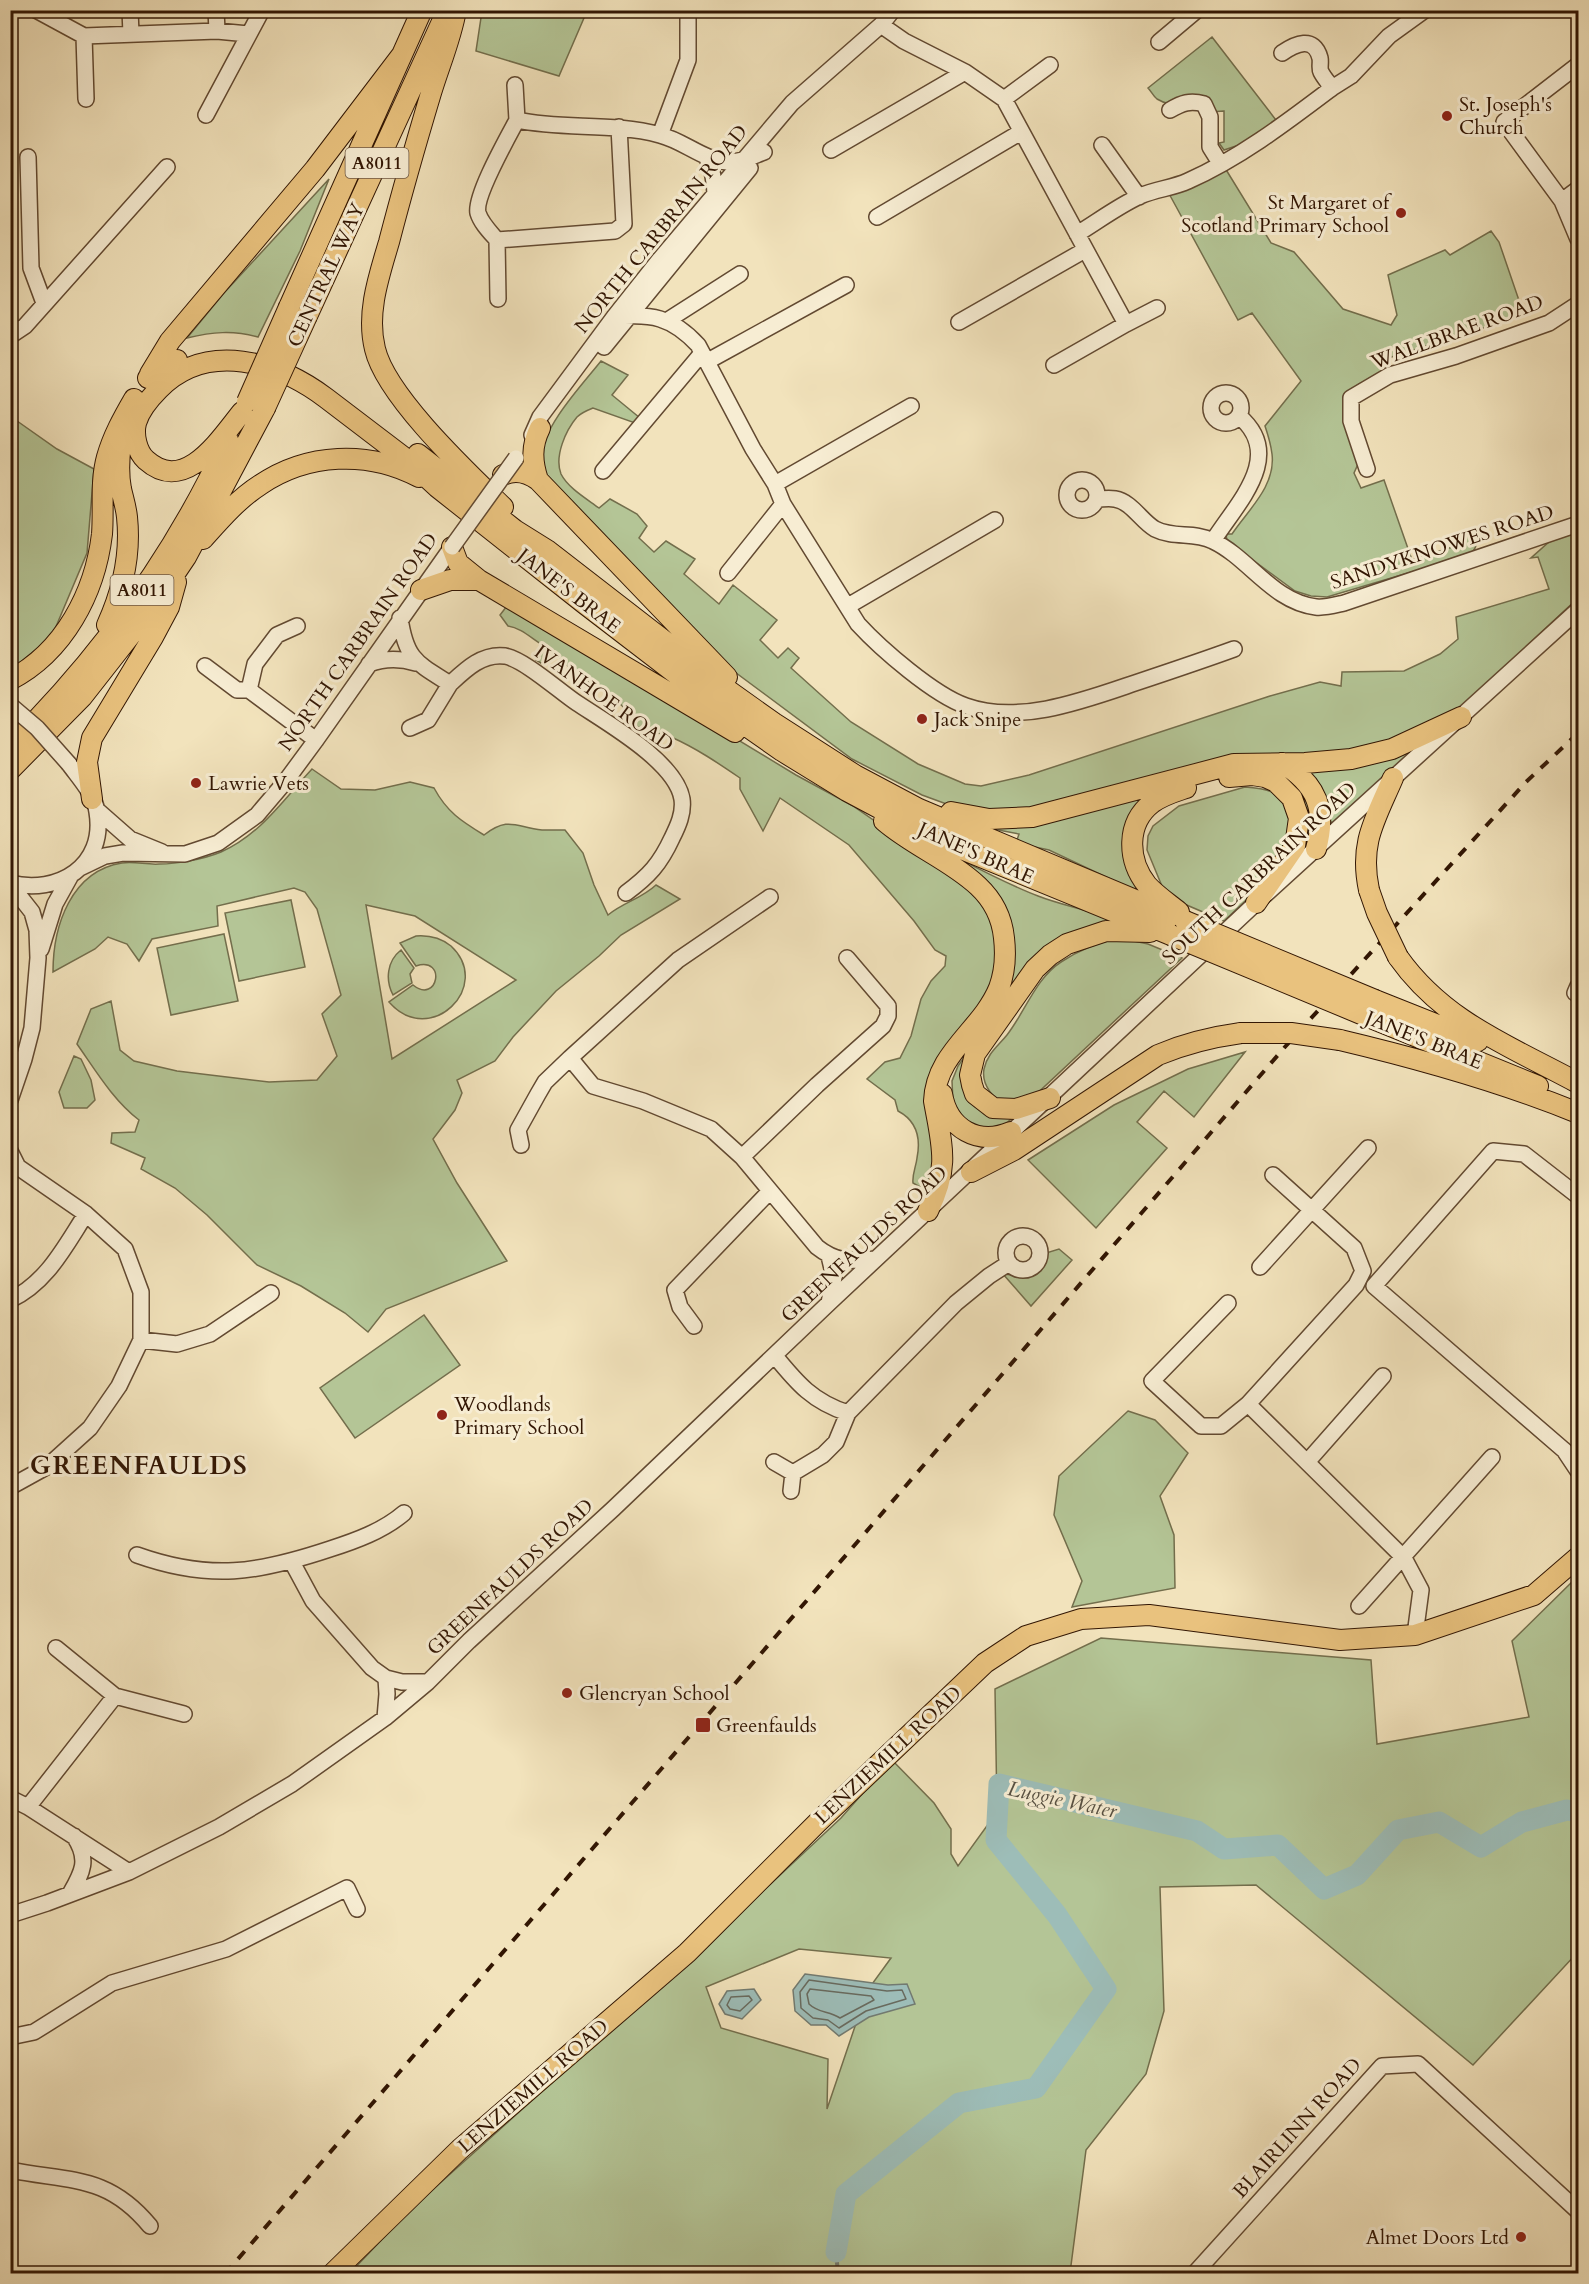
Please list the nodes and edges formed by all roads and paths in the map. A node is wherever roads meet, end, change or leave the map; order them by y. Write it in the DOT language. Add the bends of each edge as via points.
graph roads {
  1 [pos="36,10"];
  2 [pos="130,10"];
  3 [pos="216,10"];
  4 [pos="262,10"];
  5 [pos="422,10"];
  6 [pos="447,10"];
  7 [pos="456,10"];
  8 [pos="688,10"];
  9 [pos="893,10"];
  10 [pos="1197,10"];
  11 [pos="1425,10"];
  12 [pos="881,25"];
  13 [pos="217,31"];
  14 [pos="131,34"];
  15 [pos="248,34"];
  16 [pos="84,36"];
  17 [pos="1159,42"];
  18 [pos="1282,53"];
  19 [pos="401,56"];
  20 [pos="842,58"];
  21 [pos="1578,64"];
  22 [pos="1050,65"];
  23 [pos="965,72"];
  24 [pos="515,86"];
  25 [pos="1332,88"];
  26 [pos="86,99"];
  27 [pos="1004,99"];
  28 [pos="1170,110"];
  29 [pos="206,115"];
  30 [pos="517,120"];
  31 [pos="619,127"];
  32 [pos="1021,132"];
  33 [pos="660,135"];
  34 [pos="1102,145"];
  35 [pos="831,150"];
  36 [pos="764,152"];
  37 [pos="706,156"];
  38 [pos="28,157"];
  39 [pos="744,160"];
  40 [pos="1220,164"];
  41 [pos="167,167"];
  42 [pos="1578,189"];
  43 [pos="715,194"];
  44 [pos="1138,196"];
  45 [pos="1562,201"];
  46 [pos="715,211"];
  47 [pos="877,217"];
  48 [pos="1077,234"];
  49 [pos="1578,239"];
  50 [pos="497,240"];
  51 [pos="1085,250"];
  52 [pos="655,266"];
  53 [pos="740,274"];
  54 [pos="655,284"];
  55 [pos="846,285"];
  56 [pos="498,299"];
  57 [pos="44,303"];
  58 [pos="1578,304"];
  59 [pos="1157,308"];
  60 [pos="298,311"];
  61 [pos="622,316"];
  62 [pos="664,319"];
  63 [pos="959,322"];
  64 [pos="1126,324"];
  65 [pos="10,336"];
  66 [pos="705,357"];
  67 [pos="1054,365"];
  68 [pos="148,378"];
  69 [pos="911,406"];
  70 [pos="251,407"];
  71 [pos="1239,416"];
  72 [pos="123,420"];
  73 [pos="535,434"];
  74 [pos="1366,469"];
  75 [pos="526,470"];
  76 [pos="603,471"];
  77 [pos="502,476"];
  78 [pos="775,484"];
  79 [pos="437,487"];
  80 [pos="1097,499"];
  81 [pos="783,504"];
  82 [pos="995,520"];
  83 [pos="1578,524"];
  84 [pos="1213,541"];
  85 [pos="452,547"];
  86 [pos="547,550"];
  87 [pos="184,560"];
  88 [pos="728,573"];
  89 [pos="479,580"];
  90 [pos="421,590"];
  91 [pos="848,606"];
  92 [pos="1578,610"];
  93 [pos="400,618"];
  94 [pos="297,626"];
  95 [pos="1234,649"];
  96 [pos="91,660"];
  97 [pos="416,663"];
  98 [pos="369,664"];
  99 [pos="205,666"];
  100 [pos="10,680"];
  101 [pos="450,684"];
  102 [pos="249,690"];
  103 [pos="10,705"];
  104 [pos="1461,717"];
  105 [pos="774,723"];
  106 [pos="410,728"];
  107 [pos="316,740"];
  108 [pos="10,747"];
  109 [pos="782,751"];
  110 [pos="1282,763"];
  111 [pos="10,770"];
  112 [pos="1393,778"];
  113 [pos="847,791"];
  114 [pos="888,793"];
  115 [pos="95,805"];
  116 [pos="1316,849"];
  117 [pos="168,855"];
  118 [pos="76,872"];
  119 [pos="10,883"];
  120 [pos="626,893"];
  121 [pos="770,897"];
  122 [pos="1256,903"];
  123 [pos="1185,921"];
  124 [pos="1171,935"];
  125 [pos="38,958"];
  126 [pos="847,958"];
  127 [pos="1370,1008"];
  128 [pos="570,1058"];
  129 [pos="938,1082"];
  130 [pos="1578,1083"];
  131 [pos="1050,1098"];
  132 [pos="10,1100"];
  133 [pos="1578,1106"];
  134 [pos="1578,1113"];
  135 [pos="1011,1132"];
  136 [pos="520,1145"];
  137 [pos="1368,1148"];
  138 [pos="10,1151"];
  139 [pos="741,1157"];
  140 [pos="14,1167"];
  141 [pos="971,1172"];
  142 [pos="1273,1175"];
  143 [pos="770,1191"];
  144 [pos="1578,1196"];
  145 [pos="1312,1210"];
  146 [pos="928,1211"];
  147 [pos="86,1214"];
  148 [pos="829,1257"];
  149 [pos="876,1259"];
  150 [pos="1009,1263"];
  151 [pos="1260,1267"];
  152 [pos="271,1293"];
  153 [pos="10,1300"];
  154 [pos="829,1303"];
  155 [pos="1228,1303"];
  156 [pos="694,1326"];
  157 [pos="141,1340"];
  158 [pos="775,1356"];
  159 [pos="1383,1376"];
  160 [pos="1248,1404"];
  161 [pos="848,1413"];
  162 [pos="1572,1454"];
  163 [pos="1492,1457"];
  164 [pos="1308,1461"];
  165 [pos="774,1462"];
  166 [pos="1578,1471"];
  167 [pos="793,1473"];
  168 [pos="10,1487"];
  169 [pos="791,1491"];
  170 [pos="404,1513"];
  171 [pos="137,1555"];
  172 [pos="1578,1557"];
  173 [pos="1404,1558"];
  174 [pos="292,1562"];
  175 [pos="1359,1606"];
  176 [pos="1415,1635"];
  177 [pos="56,1648"];
  178 [pos="386,1678"];
  179 [pos="428,1682"];
  180 [pos="115,1696"];
  181 [pos="184,1714"];
  182 [pos="385,1718"];
  183 [pos="10,1798"];
  184 [pos="28,1807"];
  185 [pos="74,1836"];
  186 [pos="129,1872"];
  187 [pos="70,1894"];
  188 [pos="357,1909"];
  189 [pos="10,1915"];
  190 [pos="10,2037"];
  191 [pos="11,2172"];
  192 [pos="1578,2211"];
  193 [pos="150,2226"];
  194 [pos="332,2274"];
  195 [pos="1194,2274"];
  1 -- 16 [label="street"];
  2 -- 14 [label="street"];
  3 -- 13 [label="street"];
  4 -- 15 [label="street"];
  5 -- 19 [label="main road, CENTRAL WAY / A8011"];
  6 -- 60 [label="main road, CENTRAL WAY / A8011"];
  7 -- 86 [label="main road" via="375,292 375,350 385,373 409,408"];
  8 -- 33 [label="street" via="688,60"];
  9 -- 12 [label="street, NORTH CARBRAIN ROAD"];
  10 -- 17 [label="street"];
  11 -- 25 [label="street" via="1389,36 1351,76"];
  12 -- 20 [label="street, NORTH CARBRAIN ROAD"];
  12 -- 23 [label="street"];
  13 -- 14 [label="street"];
  13 -- 15 [label="street"];
  14 -- 16 [label="street"];
  15 -- 29 [label="street"];
  16 -- 26 [label="street"];
  18 -- 25 [label="street" via="1296,43 1308,43 1316,50 1320,71"];
  19 -- 60 [label="main road, CENTRAL WAY / A8011"];
  19 -- 68 [label="main road" via="315,169 170,341"];
  20 -- 36 [label="street, NORTH CARBRAIN ROAD"];
  20 -- 39 [label="street, NORTH CARBRAIN ROAD" via="792,103"];
  21 -- 45 [label="street" via="1504,122"];
  22 -- 27 [label="street"];
  23 -- 27 [label="street"];
  23 -- 35 [label="street"];
  24 -- 30 [label="street"];
  25 -- 40 [label="street"];
  27 -- 32 [label="street"];
  28 -- 40 [label="street" via="1194,101 1204,104 1210,117 1210,147"];
  30 -- 31 [label="street" via="542,126"];
  30 -- 50 [label="street" via="479,197 478,212"];
  31 -- 33 [label="street"];
  31 -- 50 [label="street" via="624,224 615,231 600,233"];
  32 -- 47 [label="street"];
  32 -- 48 [label="street"];
  33 -- 37 [label="street"];
  34 -- 44 [label="street"];
  36 -- 39 [label="street"];
  36 -- 46 [label="street, NORTH CARBRAIN ROAD"];
  37 -- 39 [label="street" via="730,162"];
  37 -- 43 [label="street" via="713,170"];
  38 -- 57 [label="street" via="31,268"];
  39 -- 43 [label="street, NORTH CARBRAIN ROAD"];
  40 -- 44 [label="street" via="1187,182"];
  41 -- 57 [label="street"];
  42 -- 45 [label="street"];
  43 -- 46 [label="street"];
  43 -- 52 [label="street, NORTH CARBRAIN ROAD"];
  44 -- 48 [label="street"];
  45 -- 49 [label="street"];
  46 -- 54 [label="street, NORTH CARBRAIN ROAD"];
  48 -- 51 [label="street"];
  50 -- 56 [label="street"];
  51 -- 63 [label="street"];
  51 -- 64 [label="street"];
  52 -- 54 [label="street"];
  52 -- 61 [label="street, NORTH CARBRAIN ROAD"];
  53 -- 62 [label="street"];
  54 -- 61 [label="street, NORTH CARBRAIN ROAD"];
  54 -- 62 [label="street" via="655,300"];
  55 -- 66 [label="street"];
  57 -- 65 [label="street" via="25,326"];
  58 -- 74 [label="street, WALLBRAE ROAD" via="1549,323 1390,375 1351,398 1351,421"];
  59 -- 64 [label="street"];
  60 -- 70 [label="main road, CENTRAL WAY / A8011, bridge"];
  61 -- 62 [label="street"];
  61 -- 73 [label="street, NORTH CARBRAIN ROAD"];
  62 -- 66 [label="street" via="688,334"];
  64 -- 67 [label="street"];
  66 -- 76 [label="street"];
  66 -- 78 [label="street"];
  68 -- 72 [label="main road"];
  68 -- 86 [label="main road" via="175,361 215,349 250,349 286,362 314,375 515,530"];
  69 -- 78 [label="street"];
  70 -- 79 [label="main road" via="191,467 165,472 154,467 137,448 136,424 151,397 166,382 200,364 254,363 312,388"];
  70 -- 87 [label="main road, A8011"];
  70 -- 96 [label="main road, A8011" via="160,563"];
  71 -- 84 [label="street" via="1248,424 1259,446 1257,472"];
  72 -- 96 [label="main road" via="119,469 128,540 125,576 118,602"];
  72 -- 100 [label="main road" via="106,458 99,553 79,611 37,664"];
  73 -- 75 [label="street, NORTH CARBRAIN ROAD"];
  73 -- 75 [label="main road" via="534,468"];
  75 -- 77 [label="main road"];
  75 -- 105 [label="main road"];
  77 -- 85 [label="street, NORTH CARBRAIN ROAD, bridge"];
  78 -- 81 [label="street"];
  79 -- 87 [label="main road" via="373,461 346,458 302,464 259,485"];
  79 -- 109 [label="main road, JANE'S BRAE" via="612,625"];
  80 -- 84 [label="street" via="1117,499 1166,535 1198,536"];
  81 -- 88 [label="street"];
  81 -- 91 [label="street"];
  82 -- 91 [label="street"];
  83 -- 84 [label="street, SANDYKNOWES ROAD" via="1353,600 1318,607 1276,590"];
  85 -- 89 [label="main road" via="458,563"];
  85 -- 90 [label="street, NORTH CARBRAIN ROAD"];
  86 -- 105 [label="main road, JANE'S BRAE"];
  87 -- 111 [label="main road, A8011" via="82,697"];
  87 -- 115 [label="main road" via="169,607 92,738 87,762"];
  89 -- 90 [label="main road" via="450,580"];
  89 -- 109 [label="main road" via="729,728"];
  90 -- 93 [label="street, NORTH CARBRAIN ROAD"];
  91 -- 95 [label="street" via="872,639 940,693 967,706 997,712 1061,707"];
  92 -- 104 [label="street, SOUTH CARBRAIN ROAD"];
  93 -- 97 [label="street" via="406,645"];
  93 -- 98 [label="street, NORTH CARBRAIN ROAD"];
  94 -- 102 [label="street" via="277,635 255,664"];
  96 -- 108 [label="main road, A8011"];
  97 -- 98 [label="street" via="382,659"];
  97 -- 101 [label="street"];
  98 -- 107 [label="street, NORTH CARBRAIN ROAD"];
  99 -- 102 [label="street" via="237,690"];
  101 -- 106 [label="street, IVANHOE ROAD" via="428,720"];
  101 -- 120 [label="street, IVANHOE ROAD" via="482,659 503,656 517,660 629,738 674,777 682,814 660,863"];
  102 -- 107 [label="street"];
  103 -- 115 [label="street, bridge" via="69,764"];
  104 -- 110 [label="main road" via="1371,755"];
  104 -- 112 [label="street, SOUTH CARBRAIN ROAD"];
  105 -- 114 [label="main road, JANE'S BRAE"];
  107 -- 117 [label="street, NORTH CARBRAIN ROAD" via="257,815 218,843"];
  109 -- 113 [label="main road, JANE'S BRAE"];
  110 -- 114 [label="main road" via="1234,764 1053,812 1010,819 974,818"];
  110 -- 116 [label="main road" via="1310,786 1319,804 1321,826"];
  112 -- 116 [label="street, SOUTH CARBRAIN ROAD"];
  112 -- 130 [label="main road, bridge" via="1364,860 1369,890 1398,957 1421,987 1459,1019"];
  113 -- 124 [label="main road, JANE'S BRAE" via="938,839"];
  113 -- 129 [label="main road" via="891,827 977,885 1000,920 1005,954 998,988 944,1063"];
  114 -- 123 [label="main road, JANE'S BRAE"];
  115 -- 117 [label="street" via="130,839"];
  115 -- 118 [label="street" via="96,838 90,856"];
  116 -- 122 [label="street, SOUTH CARBRAIN ROAD"];
  117 -- 118 [label="street, NORTH CARBRAIN ROAD" via="105,856"];
  118 -- 119 [label="street, NORTH CARBRAIN ROAD" via="50,885"];
  118 -- 125 [label="street" via="55,904"];
  119 -- 125 [label="street" via="32,912"];
  121 -- 128 [label="street" via="678,960"];
  122 -- 123 [label="main road" via="1295,846 1299,829 1297,807 1285,789 1264,777 1220,779 1163,796 1144,810 1134,828 1131,849 1140,874"];
  122 -- 131 [label="street, SOUTH CARBRAIN ROAD"];
  123 -- 127 [label="main road, JANE'S BRAE, bridge"];
  124 -- 127 [label="main road, JANE'S BRAE, bridge"];
  124 -- 131 [label="main road" via="1106,931 1066,944 1035,969 975,1054 970,1075 975,1094 993,1108 1016,1109"];
  125 -- 132 [label="street" via="32,1028"];
  126 -- 139 [label="street" via="888,1006 883,1026"];
  127 -- 130 [label="main road, JANE'S BRAE"];
  127 -- 133 [label="main road, JANE'S BRAE"];
  128 -- 136 [label="street" via="538,1094 518,1130"];
  128 -- 139 [label="street" via="593,1086 643,1101 711,1129"];
  129 -- 135 [label="main road" via="949,1117 962,1128 992,1138"];
  129 -- 146 [label="main road" via="934,1101 943,1148 943,1173"];
  131 -- 135 [label="street, SOUTH CARBRAIN ROAD"];
  134 -- 141 [label="main road, bridge" via="1420,1060 1340,1040 1291,1033 1241,1032 1208,1038 1158,1055 1028,1141"];
  135 -- 141 [label="street, SOUTH CARBRAIN ROAD"];
  137 -- 145 [label="street"];
  138 -- 140 [label="street"];
  139 -- 143 [label="street"];
  140 -- 147 [label="street"];
  141 -- 146 [label="street, GREENFAULDS ROAD"];
  142 -- 145 [label="street"];
  143 -- 148 [label="street"];
  143 -- 156 [label="street" via="675,1290 680,1307"];
  144 -- 162 [label="street" via="1524,1155 1493,1151 1374,1286"];
  145 -- 151 [label="street"];
  145 -- 160 [label="street" via="1354,1248 1363,1271 1356,1285"];
  146 -- 149 [label="street, GREENFAULDS ROAD"];
  147 -- 153 [label="street" via="45,1274"];
  147 -- 157 [label="street" via="125,1249 141,1292"];
  148 -- 149 [label="street"];
  148 -- 154 [label="street" via="834,1277"];
  149 -- 154 [label="street, GREENFAULDS ROAD"];
  150 -- 161 [label="street" via="956,1303"];
  152 -- 157 [label="street" via="210,1334 177,1344"];
  154 -- 158 [label="street, GREENFAULDS ROAD"];
  155 -- 160 [label="street" via="1152,1381 1201,1426 1221,1426"];
  157 -- 168 [label="street" via="119,1386 90,1428 48,1466"];
  158 -- 161 [label="street" via="800,1386 828,1406"];
  158 -- 179 [label="street, GREENFAULDS ROAD"];
  159 -- 164 [label="street"];
  160 -- 164 [label="street"];
  161 -- 167 [label="street" via="836,1442 824,1455"];
  162 -- 166 [label="street"];
  163 -- 173 [label="street"];
  164 -- 173 [label="street"];
  165 -- 167 [label="street"];
  167 -- 169 [label="street"];
  170 -- 174 [label="street" via="358,1540"];
  171 -- 174 [label="street" via="172,1566 220,1573"];
  172 -- 176 [label="main road, LENZIEMILL ROAD" via="1534,1595"];
  173 -- 175 [label="street"];
  173 -- 176 [label="street" via="1421,1590"];
  174 -- 178 [label="street" via="313,1601 372,1668"];
  176 -- 194 [label="main road, LENZIEMILL ROAD" via="1340,1640 1149,1615 1081,1619 1026,1636 986,1663 833,1807 687,1953 460,2149"];
  177 -- 180 [label="street"];
  178 -- 179 [label="street"];
  178 -- 182 [label="street"];
  179 -- 182 [label="street, GREENFAULDS ROAD"];
  180 -- 181 [label="street"];
  180 -- 184 [label="street"];
  182 -- 186 [label="street, GREENFAULDS ROAD" via="292,1784 219,1827"];
  183 -- 184 [label="street"];
  184 -- 185 [label="street"];
  185 -- 186 [label="street"];
  185 -- 187 [label="street" via="80,1845 83,1868"];
  186 -- 187 [label="street, GREENFAULDS ROAD"];
  187 -- 189 [label="street, GREENFAULDS ROAD"];
  188 -- 190 [label="street" via="347,1888 226,1949 112,1983 34,2032"];
  191 -- 193 [label="street" via="77,2179 110,2192 136,2210"];
  192 -- 195 [label="street, BLAIRLINN ROAD" via="1418,2064 1382,2066"];
}
